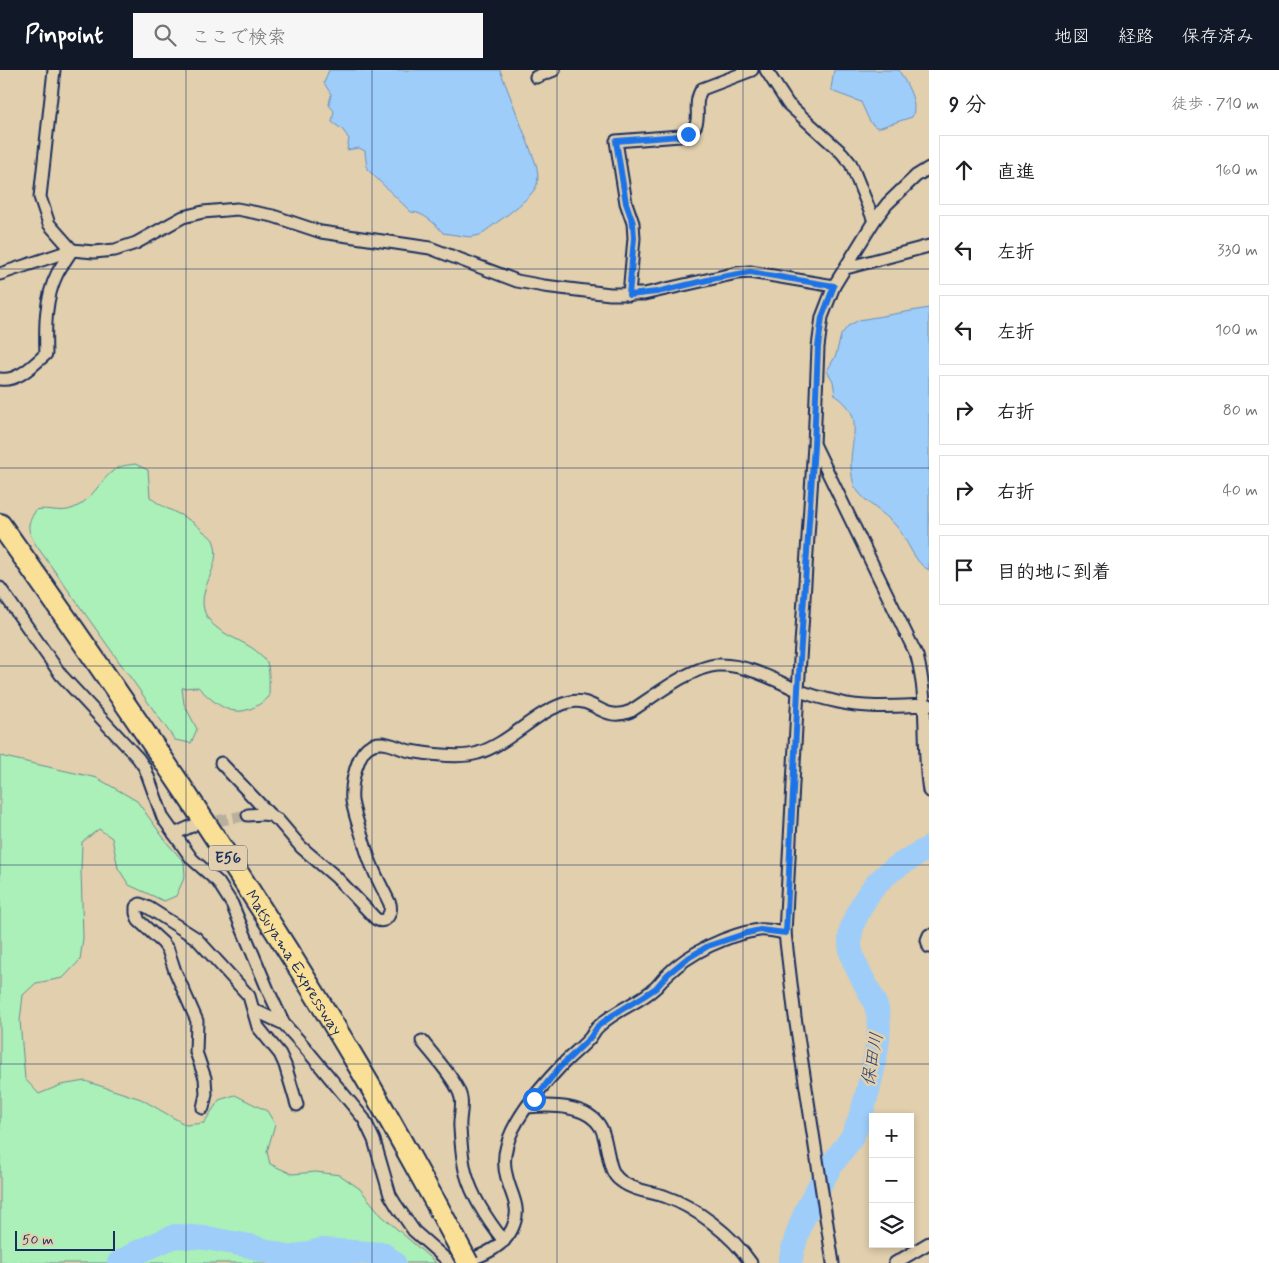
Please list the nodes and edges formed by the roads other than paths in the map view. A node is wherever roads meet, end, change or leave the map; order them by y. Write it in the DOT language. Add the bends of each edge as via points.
graph roads {
  1 [pos="54,70"];
  2 [pos="554,70"];
  3 [pos="752,70"];
  4 [pos="766,70"];
  5 [pos="536,77"];
  6 [pos="929,168"];
  7 [pos="874,221"];
  8 [pos="929,246"];
  9 [pos="72,250"];
  10 [pos="846,268"];
  11 [pos="0,274"];
  12 [pos="834,286"];
  13 [pos="629,295"];
  14 [pos="0,379"];
  15 [pos="814,445"];
  16 [pos="0,524"];
  17 [pos="0,588"];
  18 [pos="0,603"];
  19 [pos="17,612"];
  20 [pos="798,690"];
  21 [pos="927,705"];
  22 [pos="221,763"];
  23 [pos="929,791"];
  24 [pos="248,815"];
  25 [pos="270,815"];
  26 [pos="192,826"];
  27 [pos="174,834"];
  28 [pos="786,933"];
  29 [pos="929,935"];
  30 [pos="929,947"];
  31 [pos="254,1010"];
  32 [pos="284,1024"];
  33 [pos="422,1041"];
  34 [pos="297,1105"];
  35 [pos="528,1107"];
  36 [pos="203,1108"];
  37 [pos="504,1241"];
  38 [pos="929,1243"];
  39 [pos="468,1263"];
  40 [pos="751,1263"];
  41 [pos="833,1263"];
  42 [pos="895,1263"];
  1 -- 9 [label="street" via="40,197 49,224"];
  2 -- 5 [label="street"];
  3 -- 13 [label="street" via="702,90 698,96 698,119 688,134 616,141 626,203 633,223"];
  4 -- 7 [label="street" via="788,104 850,164"];
  6 -- 7 [label="street" via="887,204"];
  7 -- 10 [label="street"];
  8 -- 10 [label="street"];
  9 -- 11 [label="street"];
  9 -- 13 [label="street" via="115,250 136,243 183,217 237,209 273,216 321,232 430,248 517,280 544,286"];
  9 -- 14 [label="street" via="51,290 44,328 46,354 17,377"];
  10 -- 12 [label="street"];
  12 -- 13 [label="street" via="750,272"];
  12 -- 15 [label="street" via="822,317 818,347"];
  15 -- 20 [label="street"];
  15 -- 21 [label="street" via="917,656"];
  16 -- 39 [label="highway, Matsuyama Expressway / E56, bridge" via="104,672 268,921 359,1067"];
  17 -- 19 [label="street"];
  18 -- 19 [label="street"];
  19 -- 27 [label="street" via="61,675 142,763 163,818"];
  20 -- 21 [label="street" via="839,702"];
  20 -- 25 [label="street" via="757,673 717,665 697,670 622,715 606,713 584,703 564,704 478,753 445,755 411,751 386,743 369,746 358,762 352,802 372,867 390,904 391,910 384,921 376,919"];
  20 -- 28 [label="street"];
  21 -- 23 [label="street"];
  22 -- 25 [label="street"];
  24 -- 25 [label="street"];
  26 -- 27 [label="street"];
  27 -- 32 [label="street" via="192,859 225,892"];
  28 -- 35 [label="street" via="760,930 747,933 708,946 685,960 656,988 598,1026"];
  28 -- 41 [label="street" via="795,1017"];
  29 -- 30 [label="street"];
  31 -- 32 [label="street"];
  31 -- 34 [label="street" via="258,1027 285,1064"];
  31 -- 36 [label="street" via="249,996 196,938 149,908 140,904 136,907 139,921 168,950 197,1021 196,1052 205,1078"];
  32 -- 37 [label="street" via="364,1119 374,1140 390,1195 414,1232 453,1262 480,1257"];
  33 -- 37 [label="street" via="457,1086 461,1097 462,1156 466,1174 488,1221"];
  35 -- 37 [label="street" via="519,1117 507,1145 507,1179 517,1205 512,1230"];
  35 -- 40 [label="street" via="562,1107 581,1111 592,1118 601,1128 611,1168 621,1182 681,1203 724,1233"];
  38 -- 42 [label="street"];
}
